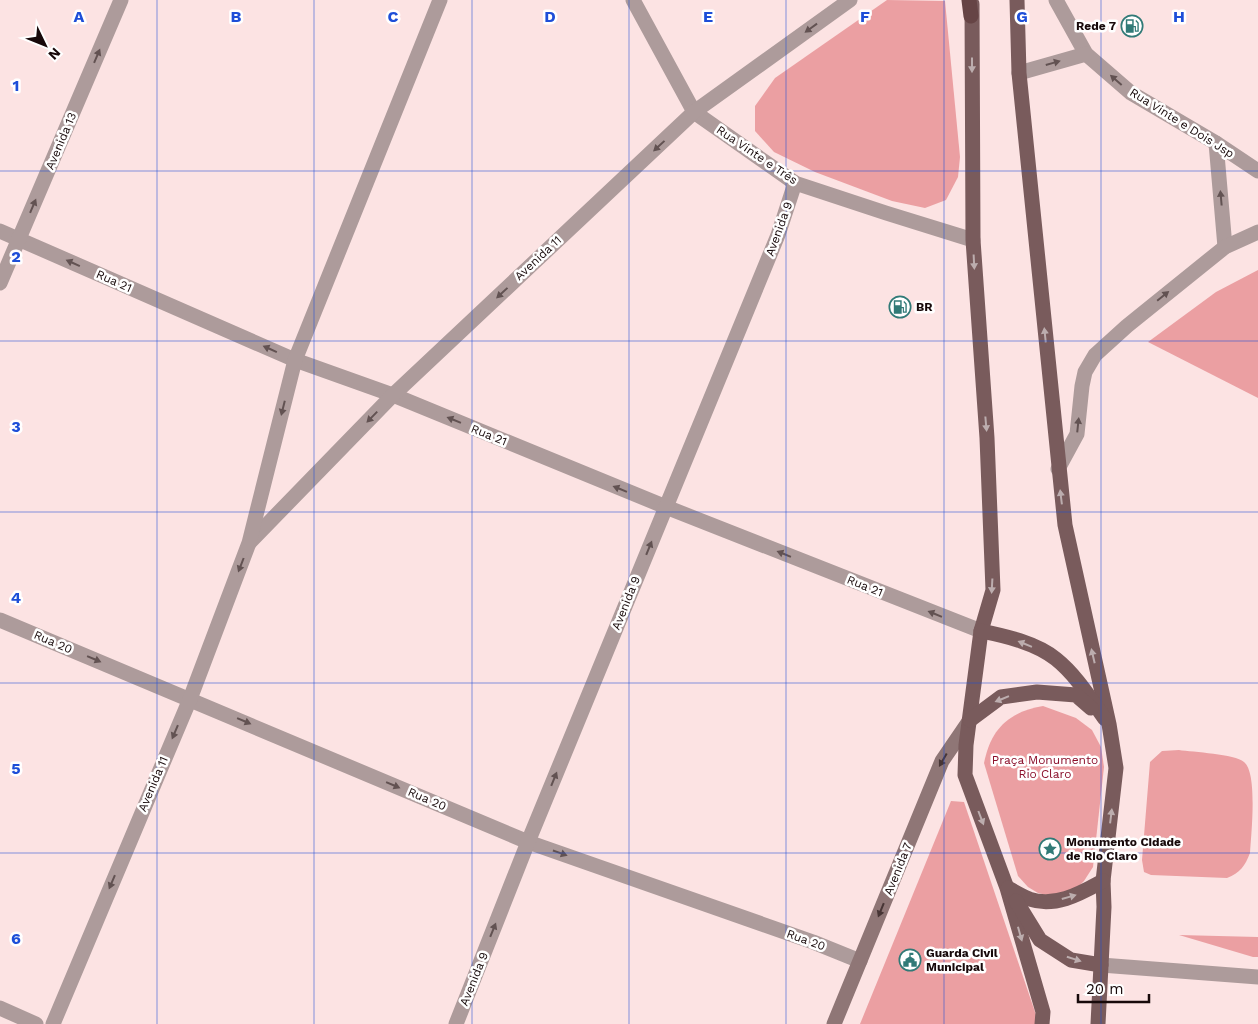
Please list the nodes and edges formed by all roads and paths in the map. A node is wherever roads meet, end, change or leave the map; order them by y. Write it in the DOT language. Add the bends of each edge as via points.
graph roads {
  1 [pos="121,0"];
  2 [pos="440,0"];
  3 [pos="634,0"];
  4 [pos="850,0"];
  5 [pos="971,0"];
  6 [pos="1018,0"];
  7 [pos="1056,0"];
  8 [pos="971,16"];
  9 [pos="1086,54"];
  10 [pos="1019,73"];
  11 [pos="694,112"];
  12 [pos="1216,143"];
  13 [pos="1258,171"];
  14 [pos="795,183"];
  15 [pos="0,231"];
  16 [pos="1258,232"];
  17 [pos="19,239"];
  18 [pos="973,240"];
  19 [pos="1225,247"];
  20 [pos="0,283"];
  21 [pos="295,360"];
  22 [pos="393,395"];
  23 [pos="1058,469"];
  24 [pos="666,507"];
  25 [pos="249,543"];
  26 [pos="0,620"];
  27 [pos="981,631"];
  28 [pos="190,699"];
  29 [pos="970,720"];
  30 [pos="1109,724"];
  31 [pos="528,842"];
  32 [pos="1103,882"];
  33 [pos="1007,888"];
  34 [pos="860,961"];
  35 [pos="1101,965"];
  36 [pos="1258,977"];
  37 [pos="0,1008"];
  38 [pos="36,1024"];
  39 [pos="53,1024"];
  40 [pos="456,1024"];
  41 [pos="834,1024"];
  42 [pos="1042,1024"];
  43 [pos="1098,1024"];
  17 -- 1 [label="street, Avenida 13, one-way"];
  2 -- 21 [label="street, Avenida 11"];
  3 -- 11 [label="street, Rua Vinte e Três"];
  4 -- 11 [label="street, Avenida 11, one-way"];
  5 -- 8 [label="highway"];
  6 -- 10 [label="main road"];
  7 -- 9 [label="street, Rua Vinte e Dois Jsp"];
  8 -- 18 [label="main road, one-way"];
  10 -- 9 [label="street, one-way"];
  12 -- 9 [label="street, Rua Vinte e Dois Jsp, one-way" via="1131,93"];
  23 -- 10 [label="main road, one-way"];
  11 -- 14 [label="street, Rua Vinte e Três"];
  11 -- 22 [label="street, Avenida 11, one-way"];
  12 -- 13 [label="street, Rua Vinte e Dois Jsp"];
  19 -- 12 [label="street, one-way"];
  14 -- 18 [label="street, Rua Vinte e Três"];
  14 -- 24 [label="street, Avenida 9" via="778,235"];
  15 -- 17 [label="street, Rua 21"];
  16 -- 19 [label="street"];
  17 -- 20 [label="street, Avenida 13"];
  21 -- 17 [label="street, Rua 21, one-way"];
  18 -- 27 [label="main road, one-way" via="987,438 993,590"];
  23 -- 19 [label="street, one-way" via="1077,434 1085,372 1095,355"];
  21 -- 22 [label="street, Rua 21"];
  21 -- 25 [label="street, Avenida 11, one-way"];
  24 -- 22 [label="street, Rua 21, one-way"];
  22 -- 25 [label="street, Avenida 11, one-way"];
  30 -- 23 [label="main road, one-way" via="1067,543"];
  27 -- 24 [label="street, Rua 21, one-way"];
  31 -- 24 [label="street, Avenida 9, one-way"];
  25 -- 28 [label="street, Avenida 11, one-way"];
  26 -- 28 [label="street, Rua 20, one-way"];
  27 -- 29 [label="main road"];
  30 -- 27 [label="main road, one-way" via="1078,681 1056,659 1036,648"];
  28 -- 31 [label="street, Rua 20, one-way"];
  28 -- 39 [label="street, Avenida 11, one-way"];
  30 -- 29 [label="main road, one-way" via="1076,695 1037,692 1001,697"];
  29 -- 33 [label="main road, one-way" via="965,775"];
  29 -- 34 [label="main road, Avenida 7, one-way" via="942,761"];
  32 -- 30 [label="main road, one-way" via="1116,768"];
  31 -- 34 [label="street, Rua 20, one-way"];
  40 -- 31 [label="street, Avenida 9, one-way"];
  33 -- 32 [label="main road, one-way" via="1030,899 1053,902"];
  32 -- 35 [label="main road"];
  33 -- 35 [label="main road, one-way" via="1040,940 1071,960"];
  33 -- 42 [label="main road, one-way" via="1043,1012"];
  34 -- 41 [label="main road, Avenida 7"];
  35 -- 36 [label="street"];
  35 -- 43 [label="main road"];
  37 -- 38 [label="street"];
}
